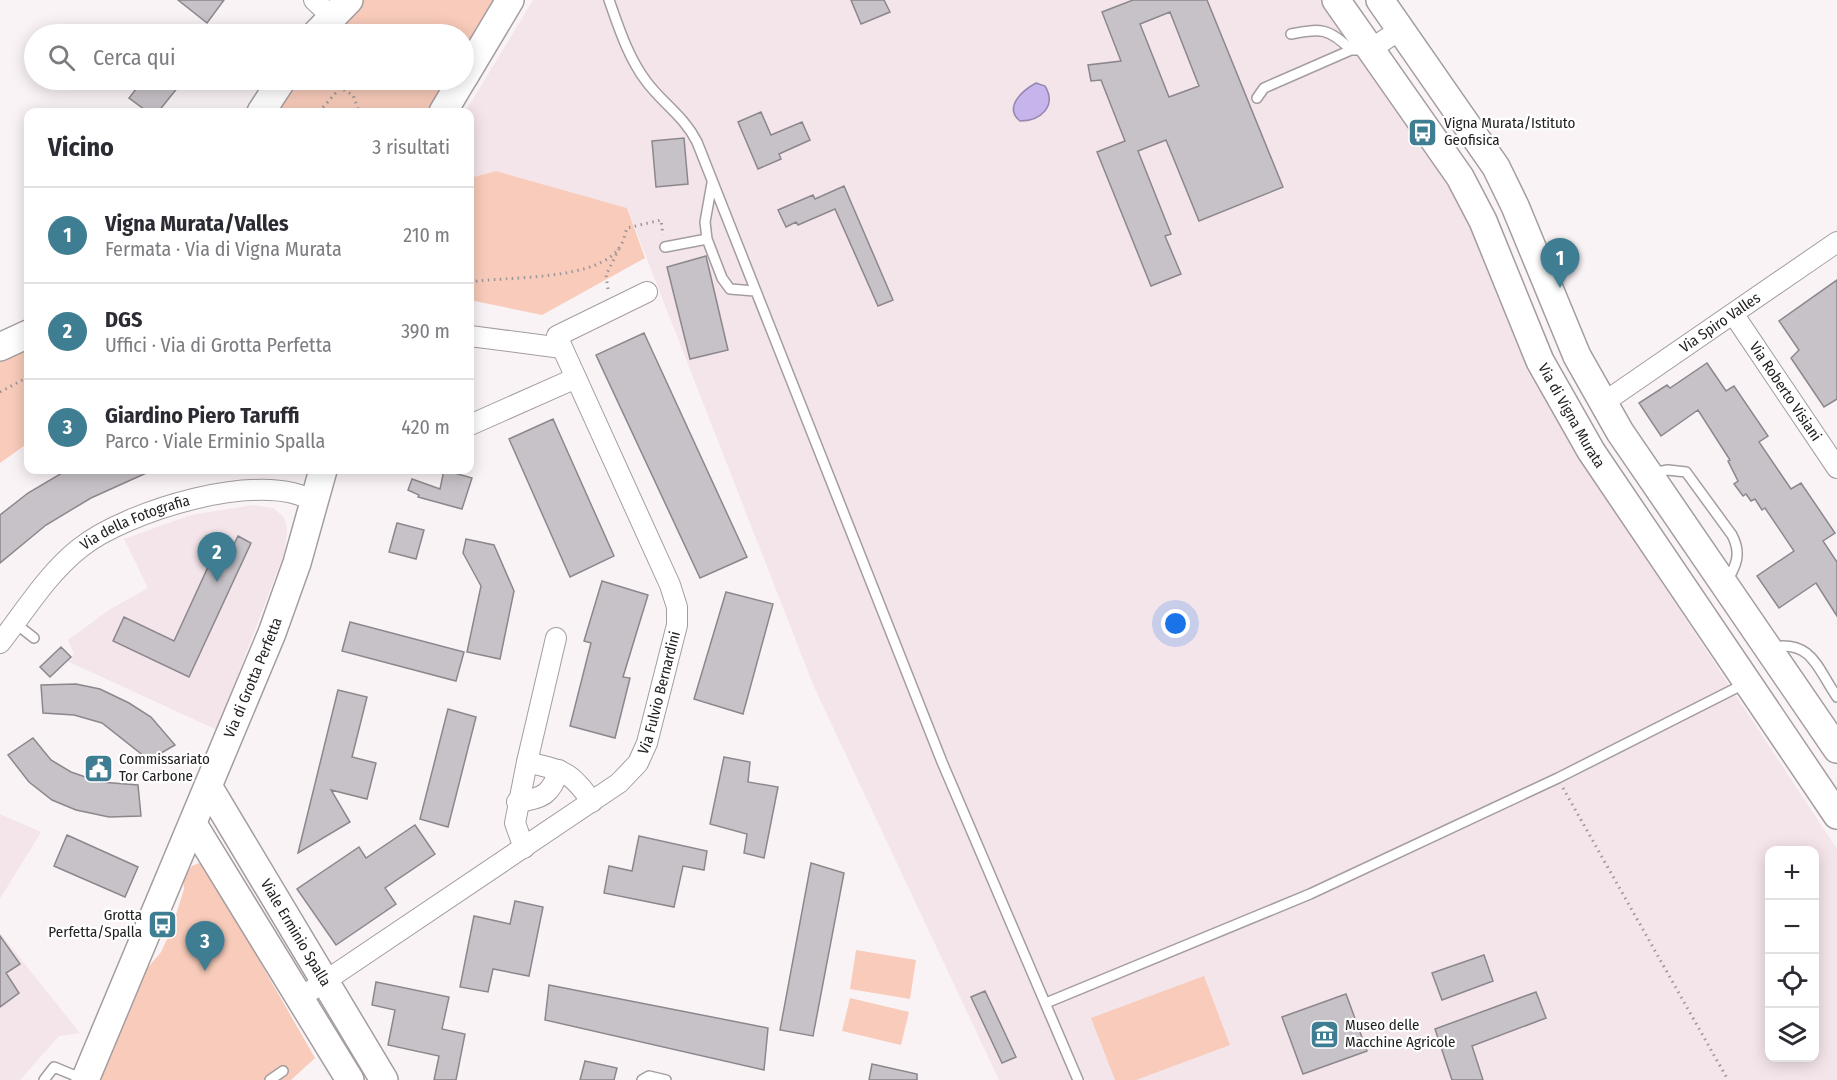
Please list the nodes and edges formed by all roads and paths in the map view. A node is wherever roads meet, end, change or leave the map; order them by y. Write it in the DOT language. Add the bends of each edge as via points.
graph roads {
  1 [pos="510,0"];
  2 [pos="609,0"];
  3 [pos="1336,0"];
  4 [pos="1380,0"];
  5 [pos="1401,29"];
  6 [pos="1291,34"];
  7 [pos="1361,50"];
  8 [pos="474,60"];
  9 [pos="275,90"];
  10 [pos="338,90"];
  11 [pos="344,90"];
  12 [pos="456,90"];
  13 [pos="1257,98"];
  14 [pos="264,108"];
  15 [pos="322,108"];
  16 [pos="358,108"];
  17 [pos="445,108"];
  18 [pos="713,181"];
  19 [pos="707,239"];
  20 [pos="1837,242"];
  21 [pos="620,247"];
  22 [pos="665,247"];
  23 [pos="474,282"];
  24 [pos="608,289"];
  25 [pos="755,291"];
  26 [pos="647,292"];
  27 [pos="1734,315"];
  28 [pos="24,336"];
  29 [pos="474,337"];
  30 [pos="0,346"];
  31 [pos="562,348"];
  32 [pos="576,378"];
  33 [pos="24,379"];
  34 [pos="0,392"];
  35 [pos="1603,403"];
  36 [pos="474,423"];
  37 [pos="1837,468"];
  38 [pos="321,474"];
  39 [pos="314,502"];
  40 [pos="15,623"];
  41 [pos="34,638"];
  42 [pos="556,638"];
  43 [pos="0,643"];
  44 [pos="1768,648"];
  45 [pos="1748,682"];
  46 [pos="1837,697"];
  47 [pos="1837,749"];
  48 [pos="527,762"];
  49 [pos="559,770"];
  50 [pos="1558,778"];
  51 [pos="208,786"];
  52 [pos="517,802"];
  53 [pos="592,802"];
  54 [pos="1837,814"];
  55 [pos="193,824"];
  56 [pos="524,848"];
  57 [pos="325,982"];
  58 [pos="300,998"];
  59 [pos="1046,1003"];
  60 [pos="283,1071"];
  61 [pos="44,1080"];
  62 [pos="85,1080"];
  63 [pos="270,1080"];
  64 [pos="350,1080"];
  65 [pos="384,1080"];
  66 [pos="642,1080"];
  67 [pos="666,1080"];
  68 [pos="1078,1080"];
  69 [pos="1728,1080"];
  1 -- 8 [label="main road"];
  2 -- 18 [label="lane" via="635,65 690,129"];
  3 -- 7 [label="main road, Via di Vigna Murata"];
  4 -- 5 [label="main road"];
  5 -- 7 [label="street"];
  5 -- 35 [label="main road" via="1501,177 1566,331"];
  6 -- 7 [label="lane" via="1325,30"];
  7 -- 13 [label="lane" via="1264,88"];
  7 -- 45 [label="main road, Via di Vigna Murata" via="1442,148 1466,187 1537,354 1591,451"];
  9 -- 14 [label="main road"];
  10 -- 15 [label="path"];
  11 -- 16 [label="path" via="353,95"];
  12 -- 17 [label="main road"];
  18 -- 19 [label="lane" via="705,222"];
  18 -- 25 [label="lane"];
  19 -- 22 [label="lane"];
  19 -- 25 [label="lane" via="730,289"];
  20 -- 27 [label="street, Via Spiro Valles"];
  21 -- 22 [label="path" via="627,228 661,220"];
  21 -- 23 [label="path" via="606,259 587,267 538,279"];
  21 -- 24 [label="path" via="606,275"];
  25 -- 59 [label="lane" via="938,751"];
  26 -- 31 [label="street" via="557,336"];
  27 -- 35 [label="street, Via Spiro Valles"];
  27 -- 37 [label="street, Via Roberto Visiani"];
  28 -- 30 [label="main road"];
  29 -- 31 [label="street"];
  31 -- 32 [label="street, Via Fulvio Bernardini"];
  32 -- 36 [label="street"];
  32 -- 53 [label="street, Via Fulvio Bernardini" via="677,607 677,625 647,743 629,774"];
  33 -- 34 [label="path"];
  35 -- 44 [label="main road"];
  38 -- 39 [label="main road, Via di Grotta Perfetta"];
  39 -- 40 [label="street, Via della Fotografia" via="294,492 262,491 201,498 135,517 75,551"];
  39 -- 51 [label="main road, Via di Grotta Perfetta" via="272,633"];
  40 -- 41 [label="lane"];
  40 -- 43 [label="street, Via della Fotografia"];
  42 -- 48 [label="street"];
  44 -- 46 [label="lane" via="1787,644 1804,649"];
  44 -- 47 [label="main road"];
  45 -- 50 [label="lane"];
  45 -- 54 [label="main road, Via di Vigna Murata"];
  48 -- 49 [label="street"];
  48 -- 52 [label="street"];
  49 -- 52 [label="street" via="549,792"];
  49 -- 53 [label="street" via="576,780"];
  50 -- 59 [label="lane" via="1310,894"];
  50 -- 69 [label="path"];
  51 -- 55 [label="main road, Via di Grotta Perfetta"];
  51 -- 57 [label="main road, Viale Erminio Spalla"];
  52 -- 56 [label="street" via="515,823"];
  53 -- 56 [label="street, Via Fulvio Bernardini"];
  55 -- 58 [label="main road, Viale Erminio Spalla"];
  55 -- 62 [label="main road, Via di Grotta Perfetta"];
  56 -- 57 [label="street, Via Fulvio Bernardini"];
  57 -- 58 [label="street, Via Fulvio Bernardini"];
  57 -- 65 [label="main road, Viale Erminio Spalla"];
  58 -- 64 [label="main road, Viale Erminio Spalla"];
  59 -- 68 [label="lane"];
  60 -- 63 [label="lane"];
  61 -- 62 [label="lane" via="54,1067"];
  66 -- 67 [label="lane"];
}
